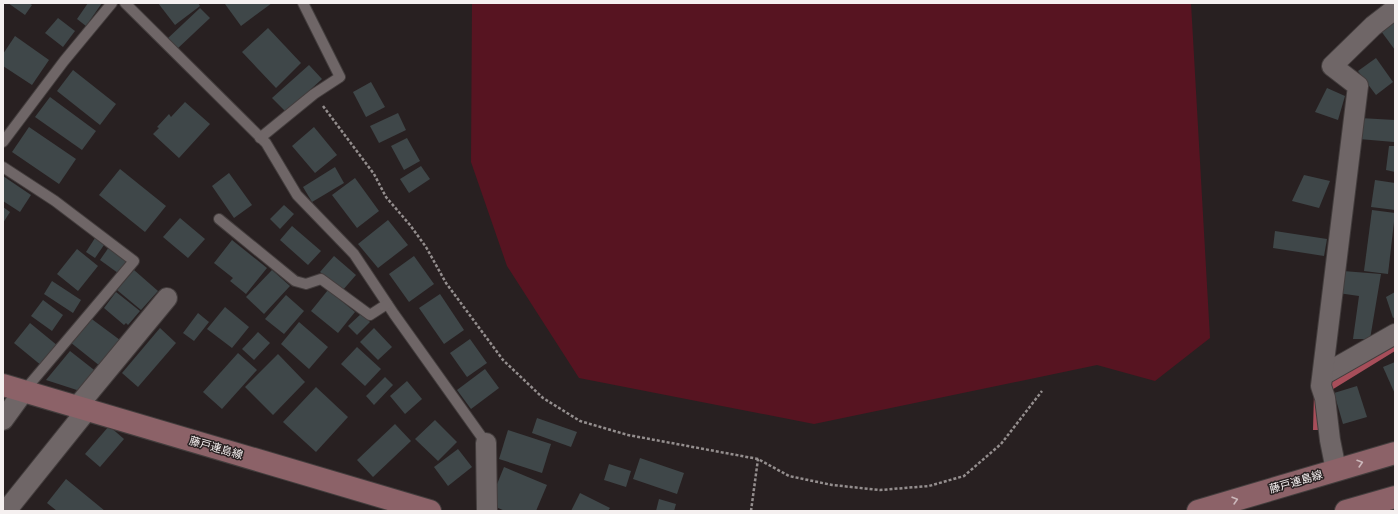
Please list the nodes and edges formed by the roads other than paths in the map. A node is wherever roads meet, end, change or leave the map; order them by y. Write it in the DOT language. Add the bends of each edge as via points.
graph roads {
  1 [pos="112,3"];
  2 [pos="125,3"];
  3 [pos="303,3"];
  4 [pos="1395,9"];
  5 [pos="260,138"];
  6 [pos="3,142"];
  7 [pos="3,167"];
  8 [pos="219,219"];
  9 [pos="167,298"];
  10 [pos="387,304"];
  11 [pos="1395,334"];
  12 [pos="3,385"];
  13 [pos="1323,386"];
  14 [pos="24,391"];
  15 [pos="82,408"];
  16 [pos="3,420"];
  17 [pos="486,443"];
  18 [pos="1395,453"];
  19 [pos="1336,470"];
  20 [pos="1395,496"];
  21 [pos="6,511"];
  22 [pos="430,511"];
  23 [pos="487,511"];
  24 [pos="1198,511"];
  25 [pos="1346,511"];
  1 -- 6 [label="lane"];
  2 -- 5 [label="lane"];
  3 -- 5 [label="lane" via="340,76"];
  4 -- 13 [label="street" via="1373,26 1332,66 1358,86"];
  5 -- 10 [label="lane" via="266,143 297,195 354,254"];
  7 -- 14 [label="lane" via="55,201 134,261"];
  8 -- 10 [label="lane" via="295,281 306,284 321,279 370,315"];
  9 -- 15 [label="street"];
  10 -- 17 [label="lane"];
  11 -- 13 [label="street"];
  12 -- 14 [label="main road, 藤戸連島線"];
  13 -- 19 [label="street"];
  14 -- 15 [label="main road, 藤戸連島線"];
  14 -- 16 [label="street"];
  15 -- 21 [label="street"];
  15 -- 22 [label="main road, 藤戸連島線"];
  17 -- 23 [label="street"];
  19 -- 18 [label="main road, 藤戸連島線, one-way"];
  24 -- 19 [label="main road, 藤戸連島線, one-way"];
  20 -- 25 [label="main road"];
}
